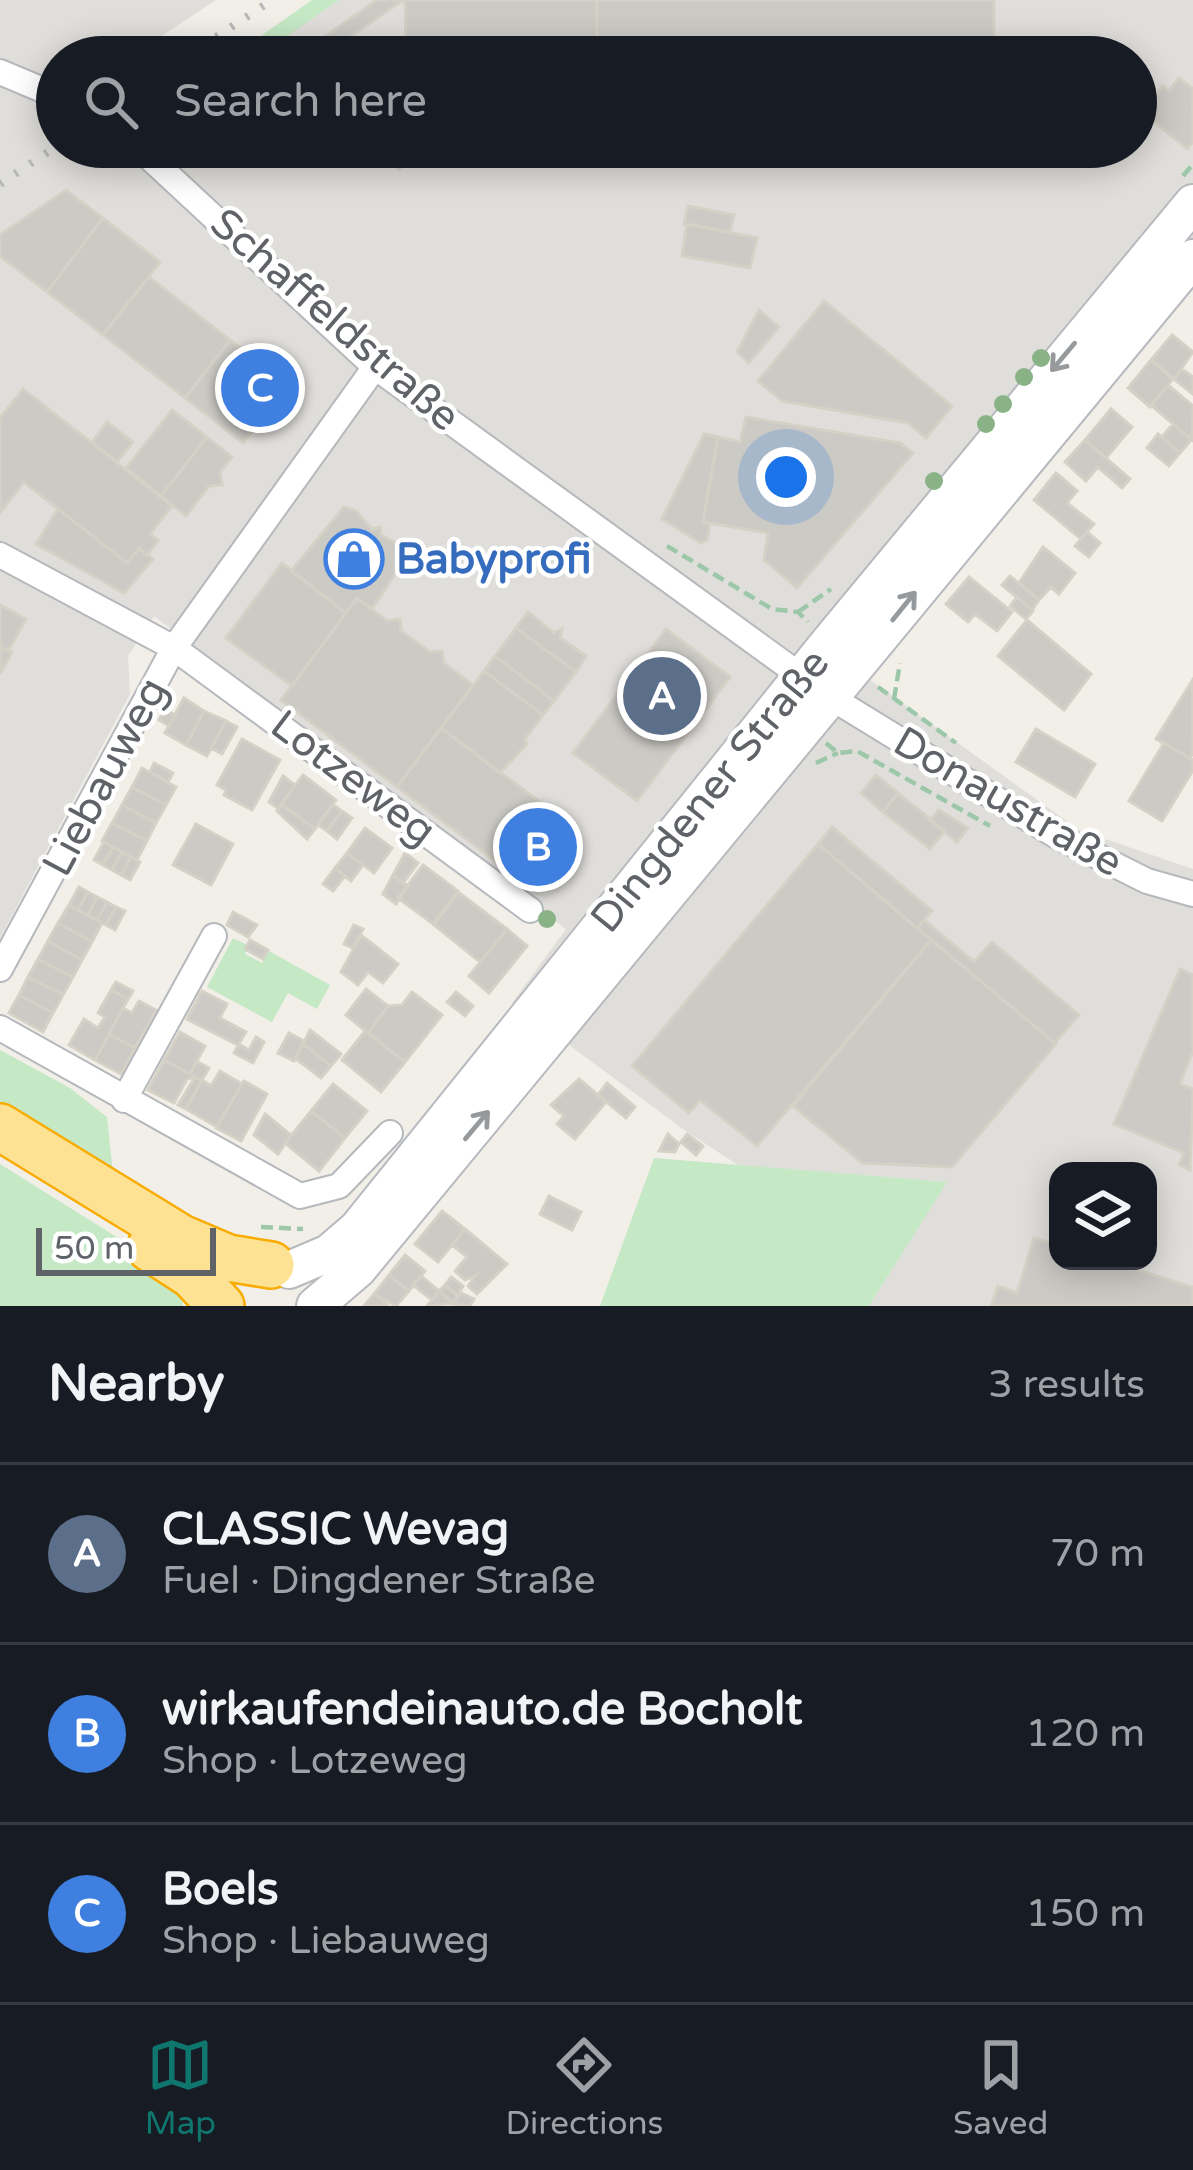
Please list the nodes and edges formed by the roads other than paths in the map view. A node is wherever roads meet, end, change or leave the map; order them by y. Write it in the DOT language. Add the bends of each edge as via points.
graph roads {
  1 [pos="0,72"];
  2 [pos="36,87"];
  3 [pos="161,168"];
  4 [pos="1193,203"];
  5 [pos="1193,258"];
  6 [pos="1116,293"];
  7 [pos="375,367"];
  8 [pos="1012,474"];
  9 [pos="0,555"];
  10 [pos="174,648"];
  11 [pos="842,654"];
  12 [pos="816,686"];
  13 [pos="1193,894"];
  14 [pos="530,910"];
  15 [pos="214,936"];
  16 [pos="0,969"];
  17 [pos="0,1028"];
  18 [pos="124,1100"];
  19 [pos="0,1127"];
  20 [pos="390,1133"];
  21 [pos="0,1153"];
  22 [pos="280,1267"];
  23 [pos="223,1306"];
  24 [pos="314,1306"];
  1 -- 2 [label="street"];
  3 -- 7 [label="street, Schaffeldstraße"];
  4 -- 6 [label="main road, Dingdener Straße"];
  5 -- 8 [label="main road, Dingdener Straße"];
  6 -- 8 [label="main road, Dingdener Straße" via="1128,313 1122,329"];
  6 -- 11 [label="main road, Dingdener Straße, one-way"];
  7 -- 10 [label="street, Liebauweg"];
  7 -- 12 [label="street, Schaffeldstraße"];
  11 -- 8 [label="main road, Dingdener Straße, one-way"];
  9 -- 10 [label="street, Liebauweg"];
  10 -- 14 [label="street, Lotzeweg"];
  10 -- 16 [label="street, Liebauweg"];
  11 -- 12 [label="main road, Dingdener Straße"];
  12 -- 13 [label="street, Donaustraße" via="1055,835"];
  12 -- 22 [label="main road, Dingdener Straße" via="357,1229 329,1253"];
  24 -- 12 [label="main road, Dingdener Straße, one-way" via="358,1269"];
  15 -- 18 [label="street"];
  17 -- 18 [label="street"];
  18 -- 20 [label="street" via="301,1196 340,1186"];
  19 -- 22 [label="highway" via="208,1251"];
  21 -- 23 [label="highway" via="192,1275"];
  22 -- 23 [label="main road, Dingdener Straße" via="242,1273"];
  22 -- 24 [label="main road, Dingdener Straße" via="302,1280"];
}
